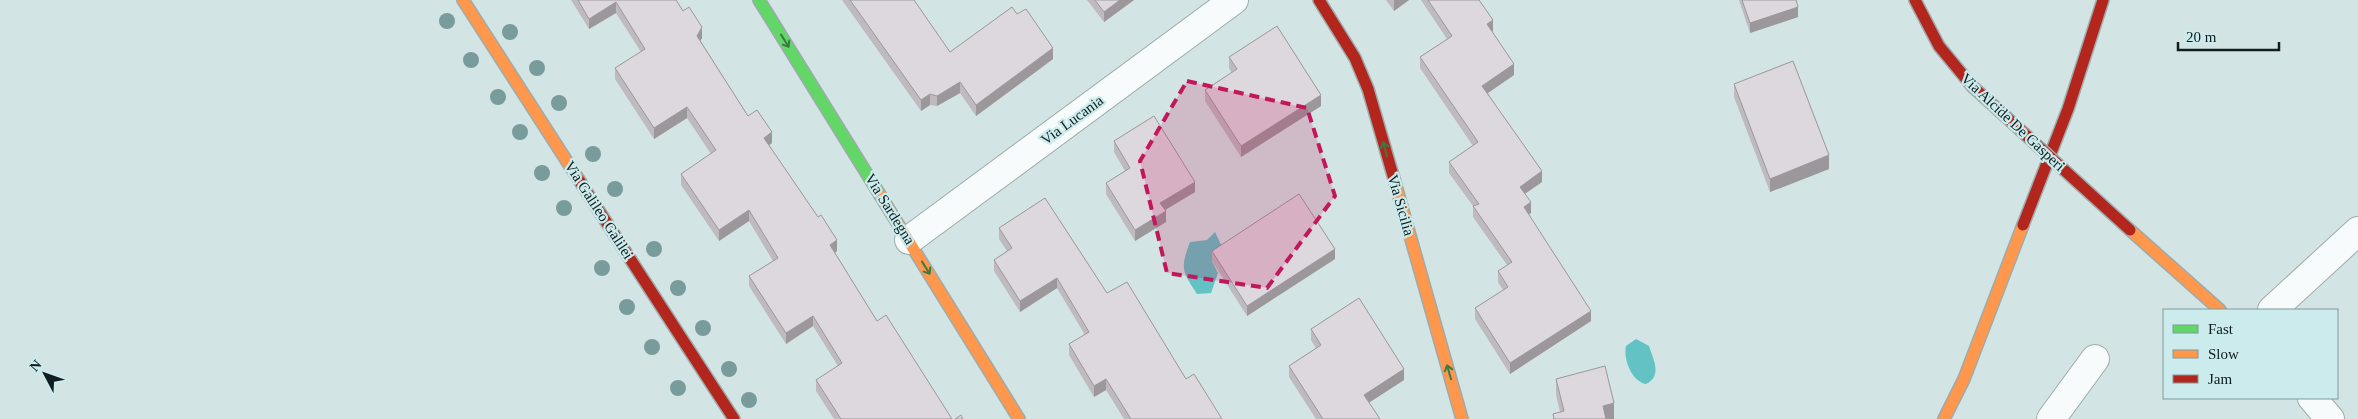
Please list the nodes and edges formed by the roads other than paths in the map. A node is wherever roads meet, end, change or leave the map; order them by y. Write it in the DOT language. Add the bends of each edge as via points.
graph roads {
  1 [pos="463,0"];
  2 [pos="759,0"];
  3 [pos="1234,0"];
  4 [pos="1320,0"];
  5 [pos="1915,0"];
  6 [pos="2103,0"];
  7 [pos="2358,231"];
  8 [pos="909,240"];
  9 [pos="2219,309"];
  10 [pos="2273,309"];
  11 [pos="2095,359"];
  12 [pos="2313,399"];
  13 [pos="734,419"];
  14 [pos="1019,419"];
  15 [pos="1462,419"];
  16 [pos="1944,419"];
  17 [pos="2051,419"];
  18 [pos="2330,419"];
  1 -- 13 [label="street, Via Galileo Galilei"];
  2 -- 8 [label="street, Via Sardegna, one-way"];
  3 -- 8 [label="street, Via Lucania"];
  15 -- 4 [label="street, Via Sicilia, one-way" via="1368,89 1355,58"];
  5 -- 9 [label="street, Via Alcide De Gasperi, bridge" via="1927,31 1972,86"];
  6 -- 16 [label="street" via="2064,118 1964,379"];
  7 -- 10 [label="street"];
  8 -- 14 [label="street, Via Sardegna, one-way"];
  11 -- 17 [label="street"];
  12 -- 18 [label="street"];
}
